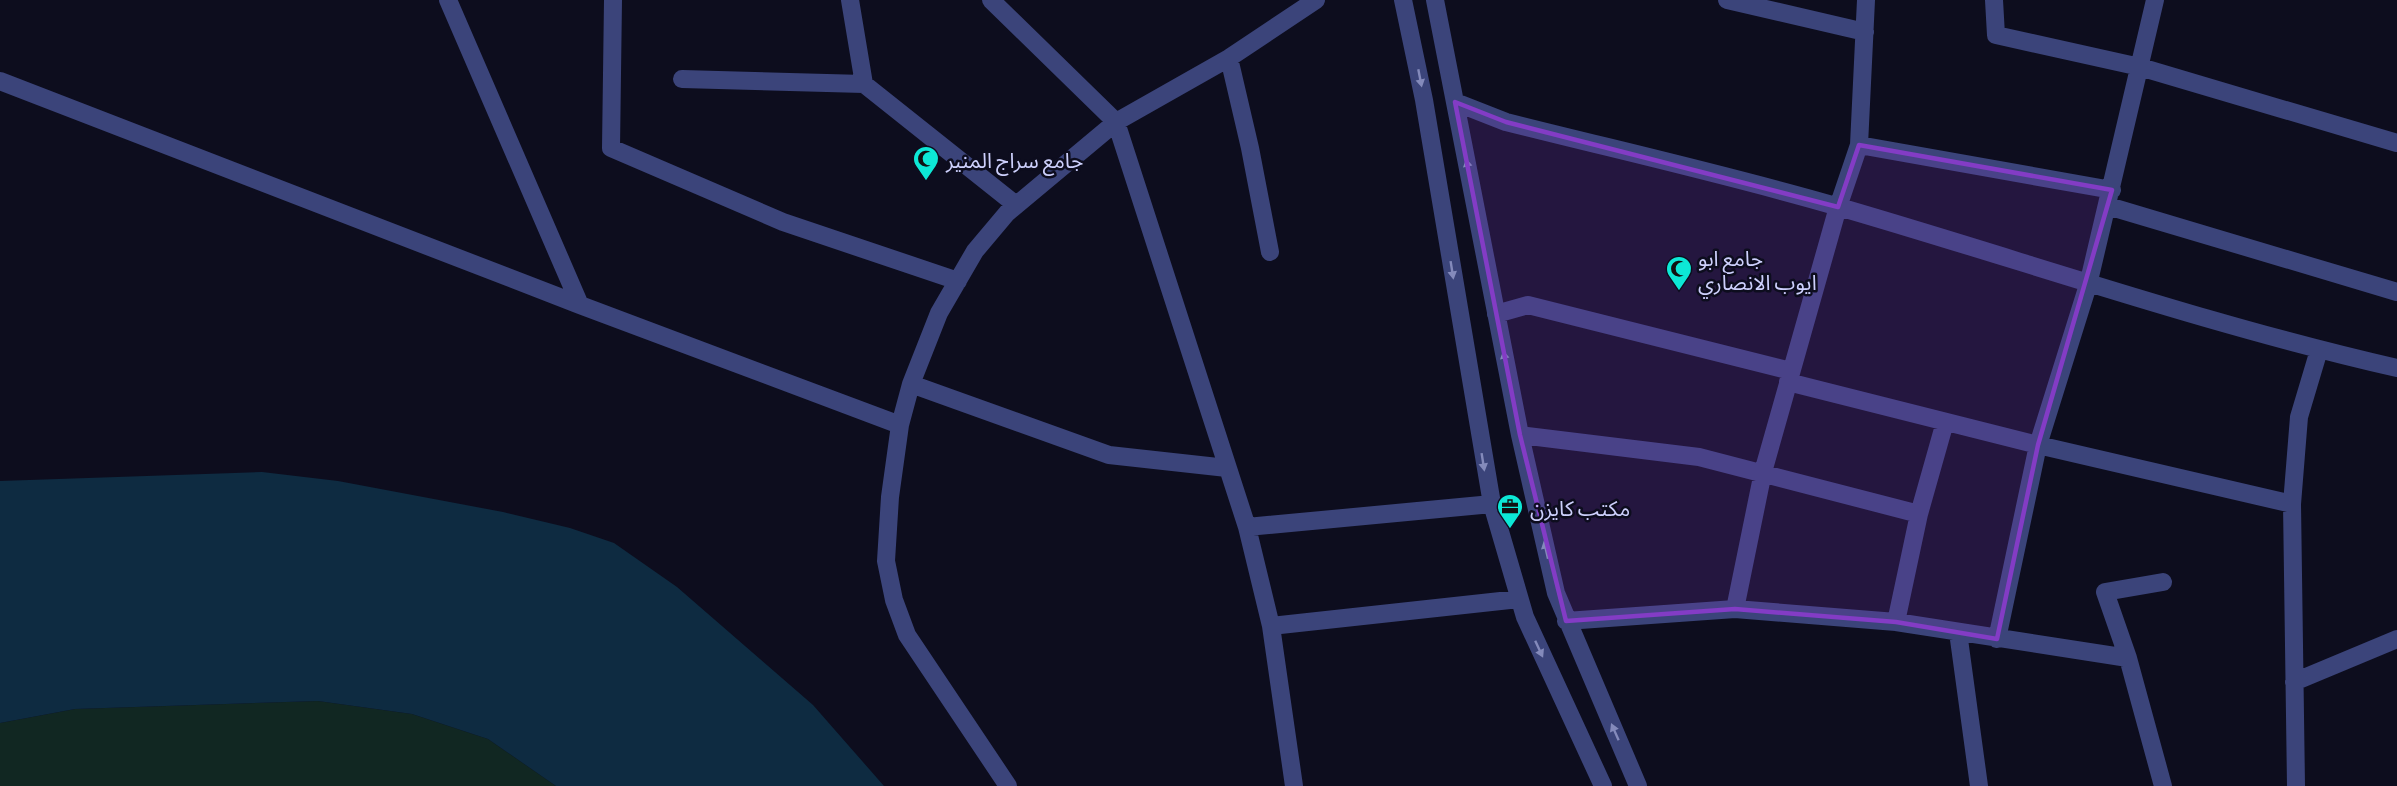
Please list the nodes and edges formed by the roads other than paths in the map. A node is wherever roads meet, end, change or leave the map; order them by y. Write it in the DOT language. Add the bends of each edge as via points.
graph roads {
  1 [pos="448,0"];
  2 [pos="613,0"];
  3 [pos="850,0"];
  4 [pos="991,0"];
  5 [pos="1316,0"];
  6 [pos="1403,0"];
  7 [pos="1435,0"];
  8 [pos="1727,0"];
  9 [pos="1866,0"];
  10 [pos="1994,0"];
  11 [pos="2155,0"];
  12 [pos="1865,32"];
  13 [pos="1445,47"];
  14 [pos="1415,52"];
  15 [pos="1229,58"];
  16 [pos="2140,67"];
  17 [pos="682,79"];
  18 [pos="0,81"];
  19 [pos="864,84"];
  20 [pos="1455,102"];
  21 [pos="1116,122"];
  22 [pos="2397,143"];
  23 [pos="1859,146"];
  24 [pos="2110,198"];
  25 [pos="1016,205"];
  26 [pos="1838,207"];
  27 [pos="1270,252"];
  28 [pos="958,281"];
  29 [pos="2088,285"];
  30 [pos="2397,291"];
  31 [pos="580,305"];
  32 [pos="1496,314"];
  33 [pos="2319,350"];
  34 [pos="2397,368"];
  35 [pos="1790,376"];
  36 [pos="911,384"];
  37 [pos="1945,422"];
  38 [pos="900,425"];
  39 [pos="1520,435"];
  40 [pos="2038,445"];
  41 [pos="1227,468"];
  42 [pos="1763,472"];
  43 [pos="1492,504"];
  44 [pos="2292,504"];
  45 [pos="1919,514"];
  46 [pos="1247,527"];
  47 [pos="2163,582"];
  48 [pos="1519,599"];
  49 [pos="1735,609"];
  50 [pos="1566,621"];
  51 [pos="1896,622"];
  52 [pos="1271,626"];
  53 [pos="1958,632"];
  54 [pos="1996,639"];
  55 [pos="2397,639"];
  56 [pos="2128,658"];
  57 [pos="2294,682"];
  58 [pos="1008,786"];
  59 [pos="1294,786"];
  60 [pos="1603,786"];
  61 [pos="1638,786"];
  62 [pos="1979,786"];
  63 [pos="2163,786"];
  64 [pos="2296,786"];
  1 -- 31 [label="street"];
  2 -- 28 [label="street" via="611,148 783,222"];
  3 -- 19 [label="street"];
  4 -- 21 [label="street"];
  5 -- 15 [label="street"];
  6 -- 14 [label="street"];
  7 -- 13 [label="street"];
  8 -- 12 [label="street"];
  9 -- 12 [label="street"];
  10 -- 16 [label="street" via="1996,35"];
  11 -- 16 [label="street"];
  12 -- 23 [label="street"];
  13 -- 14 [label="street"];
  13 -- 20 [label="street"];
  14 -- 43 [label="street, one-way"];
  15 -- 21 [label="street"];
  15 -- 27 [label="street"];
  16 -- 22 [label="street"];
  16 -- 24 [label="street"];
  17 -- 19 [label="street"];
  18 -- 31 [label="street"];
  19 -- 25 [label="street"];
  20 -- 26 [label="street" via="1506,122"];
  32 -- 20 [label="street, one-way"];
  21 -- 25 [label="street"];
  21 -- 41 [label="street"];
  23 -- 24 [label="street"];
  23 -- 26 [label="street"];
  24 -- 29 [label="street"];
  24 -- 30 [label="street"];
  25 -- 28 [label="street" via="975,251"];
  26 -- 29 [label="street"];
  26 -- 35 [label="street"];
  28 -- 36 [label="street" via="939,313"];
  29 -- 33 [label="street"];
  29 -- 40 [label="street"];
  31 -- 38 [label="street"];
  32 -- 35 [label="street" via="1528,305"];
  39 -- 32 [label="street, one-way"];
  33 -- 34 [label="street"];
  33 -- 44 [label="street" via="2299,417"];
  35 -- 37 [label="street"];
  35 -- 42 [label="street"];
  36 -- 38 [label="street"];
  36 -- 41 [label="street" via="1109,455"];
  37 -- 40 [label="street"];
  37 -- 45 [label="street"];
  38 -- 58 [label="street" via="886,561 894,600 907,635"];
  39 -- 42 [label="street" via="1699,457"];
  50 -- 39 [label="street, one-way"];
  40 -- 44 [label="street"];
  40 -- 54 [label="street"];
  41 -- 46 [label="street"];
  42 -- 45 [label="street"];
  42 -- 49 [label="street"];
  43 -- 46 [label="street"];
  43 -- 48 [label="street"];
  44 -- 57 [label="street"];
  45 -- 51 [label="street"];
  46 -- 52 [label="street"];
  47 -- 56 [label="street" via="2105,592"];
  48 -- 52 [label="street"];
  48 -- 60 [label="street, one-way"];
  49 -- 50 [label="street"];
  49 -- 51 [label="street"];
  61 -- 50 [label="street, one-way"];
  51 -- 53 [label="street"];
  52 -- 59 [label="street"];
  53 -- 54 [label="street"];
  53 -- 62 [label="street"];
  54 -- 56 [label="street"];
  55 -- 57 [label="street"];
  56 -- 63 [label="street"];
  57 -- 64 [label="street"];
}
